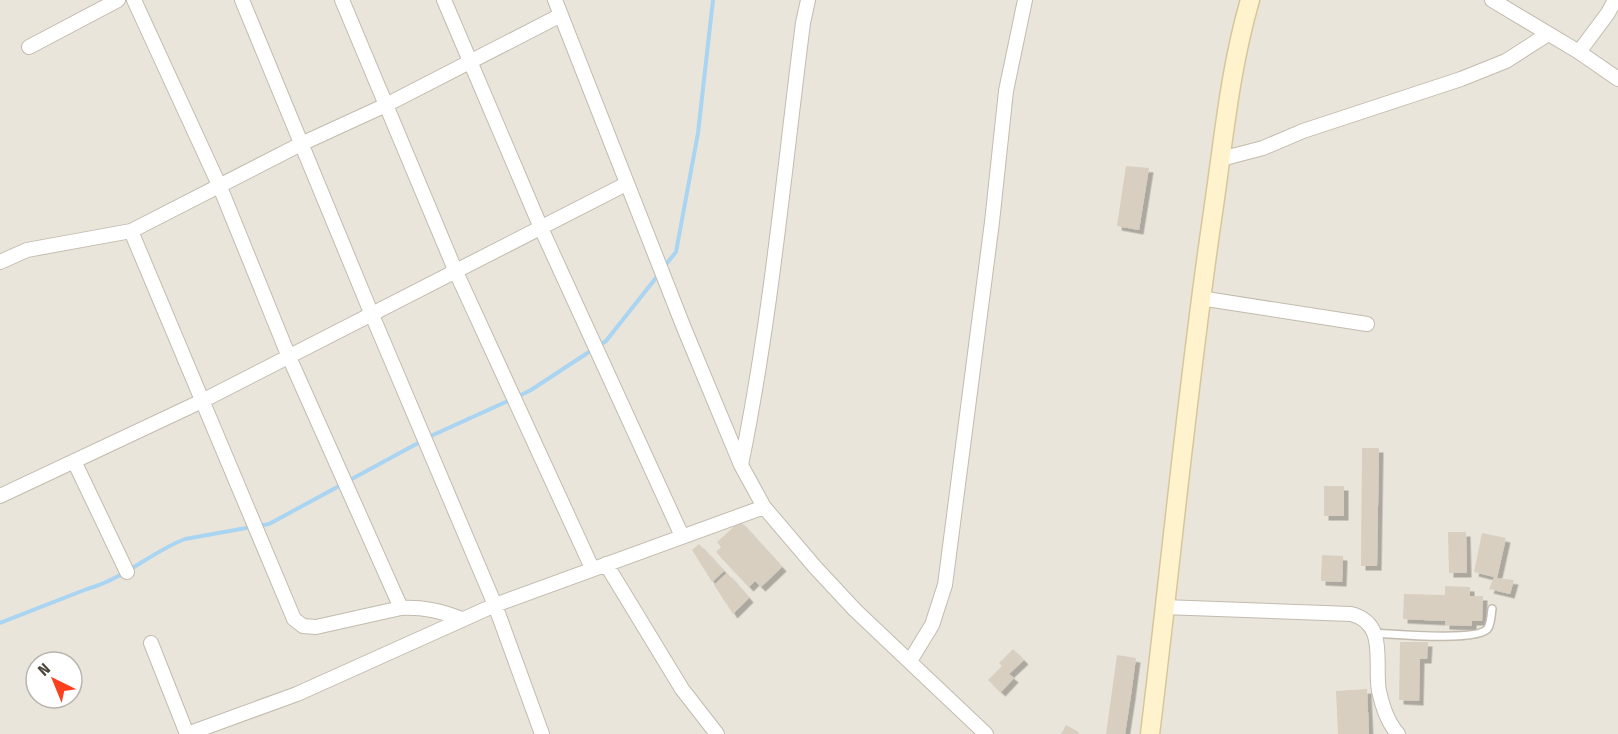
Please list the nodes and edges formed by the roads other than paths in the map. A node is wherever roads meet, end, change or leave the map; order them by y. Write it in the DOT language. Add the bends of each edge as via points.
graph roads {
  1 [pos="118,0"];
  2 [pos="134,0"];
  3 [pos="242,0"];
  4 [pos="342,0"];
  5 [pos="444,0"];
  6 [pos="555,0"];
  7 [pos="808,0"];
  8 [pos="1025,0"];
  9 [pos="1250,0"];
  10 [pos="1492,0"];
  11 [pos="1616,0"];
  12 [pos="561,15"];
  13 [pos="1548,34"];
  14 [pos="29,47"];
  15 [pos="1579,52"];
  16 [pos="471,62"];
  17 [pos="1618,79"];
  18 [pos="386,105"];
  19 [pos="302,144"];
  20 [pos="1221,159"];
  21 [pos="626,184"];
  22 [pos="219,187"];
  23 [pos="541,228"];
  24 [pos="131,231"];
  25 [pos="0,262"];
  26 [pos="456,272"];
  27 [pos="1200,298"];
  28 [pos="372,315"];
  29 [pos="1367,324"];
  30 [pos="288,357"];
  31 [pos="202,401"];
  32 [pos="74,461"];
  33 [pos="741,465"];
  34 [pos="0,496"];
  35 [pos="764,507"];
  36 [pos="682,536"];
  37 [pos="606,564"];
  38 [pos="592,568"];
  39 [pos="127,572"];
  40 [pos="495,604"];
  41 [pos="1164,607"];
  42 [pos="401,608"];
  43 [pos="1492,609"];
  44 [pos="462,619"];
  45 [pos="1374,633"];
  46 [pos="151,643"];
  47 [pos="910,661"];
  48 [pos="542,734"];
  49 [pos="717,734"];
  50 [pos="986,734"];
  51 [pos="1150,734"];
  52 [pos="1398,734"];
  1 -- 14 [label="street"];
  2 -- 22 [label="street"];
  3 -- 19 [label="street"];
  4 -- 18 [label="street"];
  5 -- 16 [label="street"];
  6 -- 12 [label="street"];
  7 -- 33 [label="street" via="756,394"];
  8 -- 47 [label="street" via="1006,91 993,222 945,585 932,625"];
  9 -- 20 [label="main road" via="1227,102"];
  10 -- 13 [label="street"];
  11 -- 15 [label="street"];
  12 -- 16 [label="street"];
  12 -- 21 [label="street"];
  13 -- 15 [label="street"];
  13 -- 20 [label="street" via="1506,61 1461,80"];
  15 -- 17 [label="street"];
  16 -- 18 [label="street"];
  16 -- 23 [label="street"];
  18 -- 19 [label="street"];
  18 -- 26 [label="street"];
  19 -- 22 [label="street"];
  19 -- 28 [label="street"];
  20 -- 27 [label="main road"];
  21 -- 23 [label="street"];
  21 -- 33 [label="street"];
  22 -- 24 [label="street"];
  22 -- 30 [label="street"];
  23 -- 26 [label="street"];
  23 -- 36 [label="street"];
  24 -- 25 [label="street" via="27,250"];
  24 -- 31 [label="street"];
  26 -- 28 [label="street"];
  26 -- 38 [label="street"];
  27 -- 29 [label="street"];
  27 -- 41 [label="main road"];
  28 -- 30 [label="street"];
  28 -- 40 [label="street"];
  30 -- 31 [label="street"];
  30 -- 42 [label="street"];
  31 -- 32 [label="street"];
  31 -- 42 [label="street" via="294,619 303,626 316,627"];
  32 -- 34 [label="street"];
  32 -- 39 [label="street"];
  33 -- 35 [label="street"];
  35 -- 36 [label="street"];
  35 -- 47 [label="street" via="814,567"];
  36 -- 37 [label="street"];
  37 -- 38 [label="street"];
  37 -- 49 [label="street" via="682,689"];
  38 -- 40 [label="street"];
  40 -- 44 [label="street"];
  40 -- 48 [label="street"];
  41 -- 45 [label="street" via="1351,614 1361,616"];
  41 -- 51 [label="main road"];
  42 -- 44 [label="street" via="438,610"];
  43 -- 45 [label="lane" via="1489,627 1482,633 1444,637"];
  44 -- 46 [label="street" via="297,694 187,734"];
  45 -- 52 [label="street" via="1379,691 1385,713"];
  47 -- 50 [label="street"];
}
